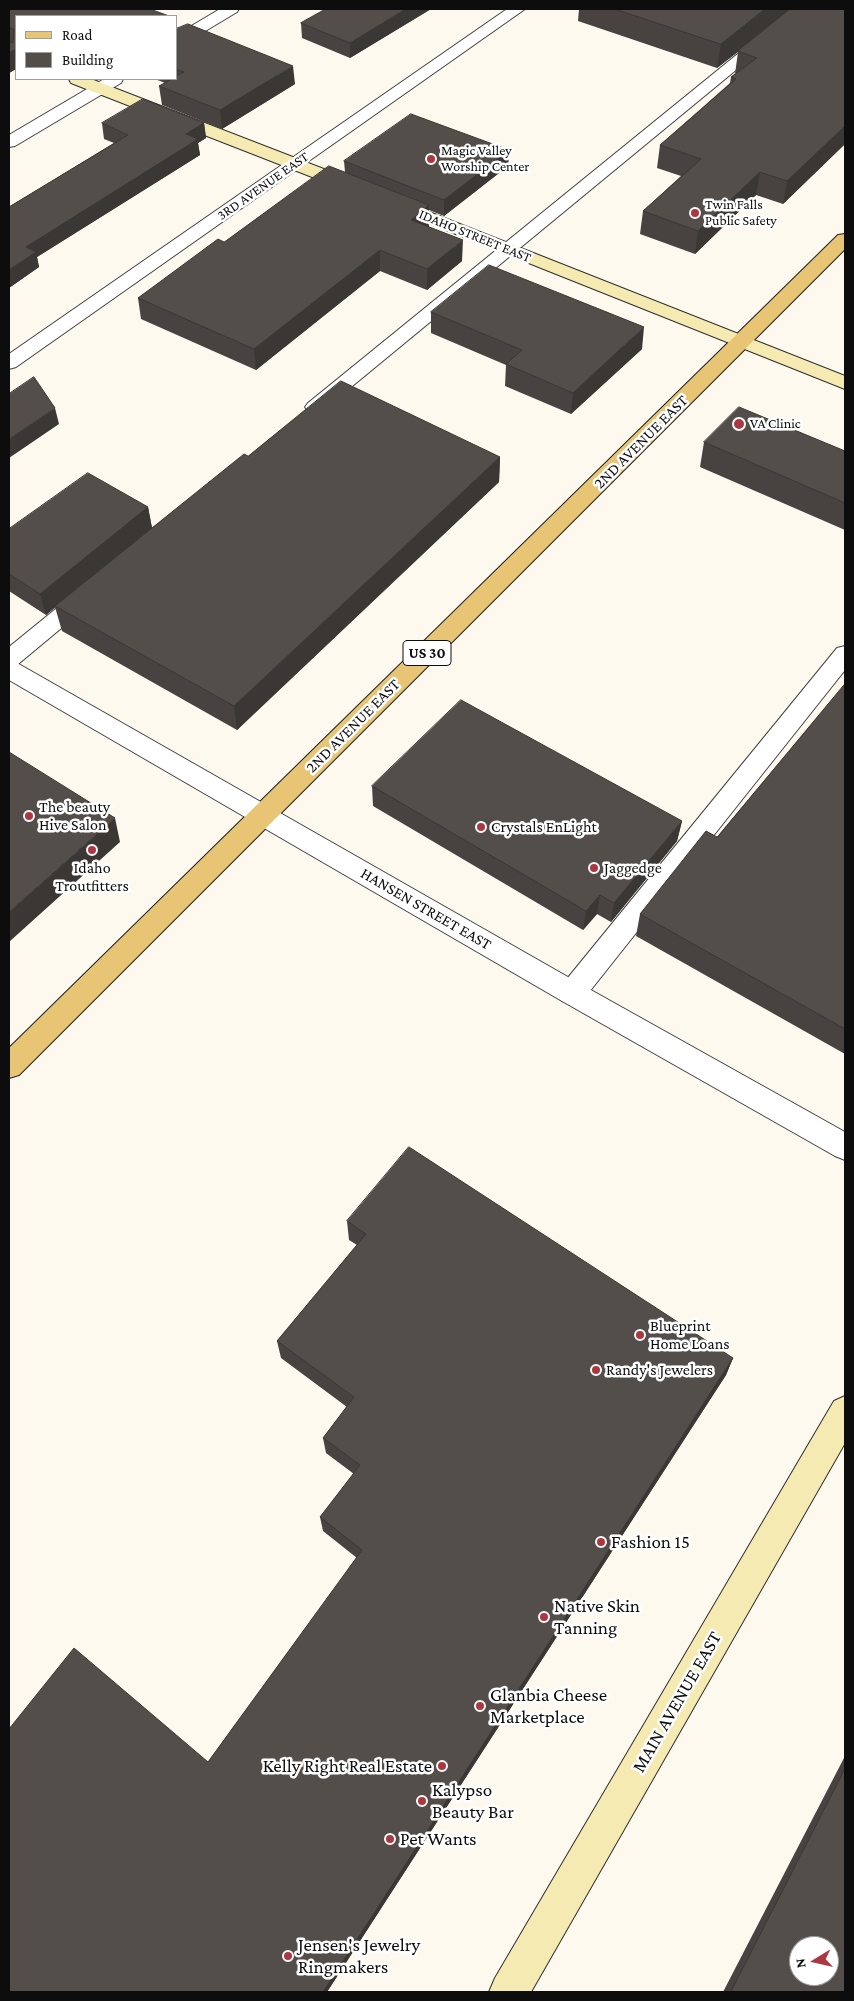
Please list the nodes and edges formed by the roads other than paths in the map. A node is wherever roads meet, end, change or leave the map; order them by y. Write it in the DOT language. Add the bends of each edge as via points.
graph roads {
  1 [pos="231,9"];
  2 [pos="517,9"];
  3 [pos="802,9"];
  4 [pos="178,41"];
  5 [pos="85,80"];
  6 [pos="108,83"];
  7 [pos="9,142"];
  8 [pos="293,164"];
  9 [pos="845,239"];
  10 [pos="508,249"];
  11 [pos="742,342"];
  12 [pos="9,363"];
  13 [pos="845,384"];
  14 [pos="300,420"];
  15 [pos="98,585"];
  16 [pos="845,654"];
  17 [pos="9,659"];
  18 [pos="9,669"];
  19 [pos="263,815"];
  20 [pos="572,993"];
  21 [pos="9,1066"];
  22 [pos="845,1147"];
  23 [pos="845,1412"];
  24 [pos="508,1992"];
  1 -- 4 [label="street"];
  2 -- 8 [label="street, 3RD AVENUE EAST"];
  3 -- 10 [label="street"];
  5 -- 6 [label="street, IDAHO STREET EAST"];
  6 -- 7 [label="street"];
  6 -- 8 [label="street, IDAHO STREET EAST"];
  8 -- 10 [label="street, IDAHO STREET EAST"];
  8 -- 12 [label="street, 3RD AVENUE EAST"];
  9 -- 11 [label="main road, 2ND AVENUE EAST / US 30"];
  10 -- 11 [label="street, IDAHO STREET EAST"];
  10 -- 14 [label="street"];
  11 -- 13 [label="street, IDAHO STREET EAST"];
  11 -- 19 [label="main road, 2ND AVENUE EAST / US 30"];
  15 -- 17 [label="street"];
  16 -- 20 [label="street"];
  18 -- 19 [label="street, HANSEN STREET EAST"];
  19 -- 20 [label="street, HANSEN STREET EAST"];
  19 -- 21 [label="main road, 2ND AVENUE EAST / US 30"];
  20 -- 22 [label="street, HANSEN STREET EAST"];
  23 -- 24 [label="street, MAIN AVENUE EAST"];
}
